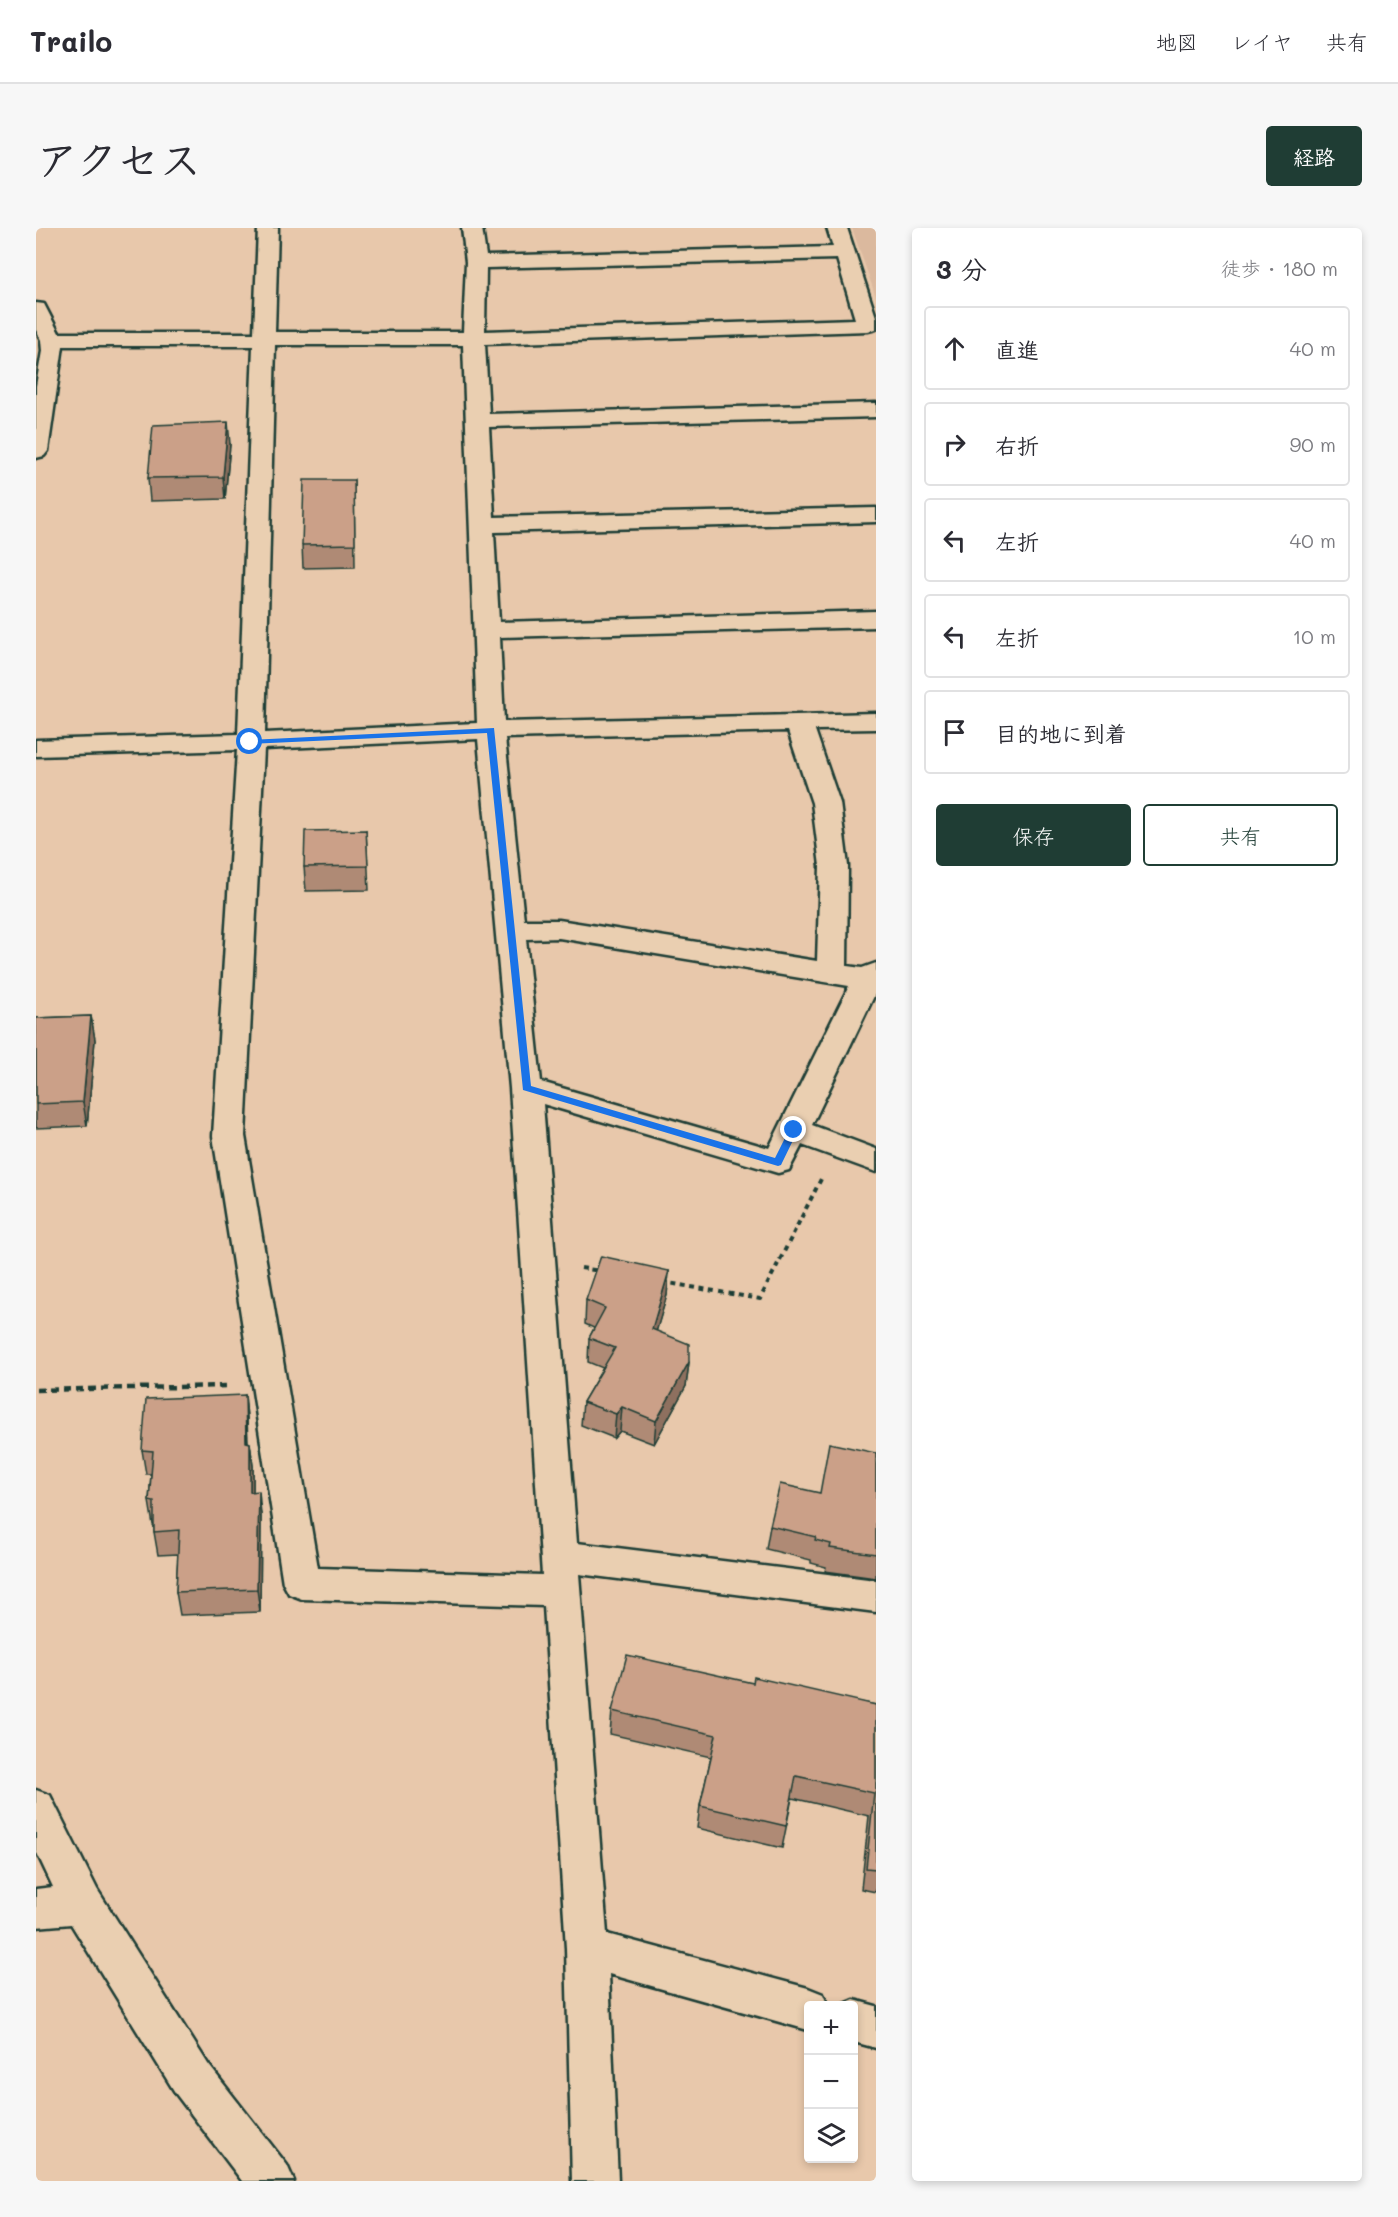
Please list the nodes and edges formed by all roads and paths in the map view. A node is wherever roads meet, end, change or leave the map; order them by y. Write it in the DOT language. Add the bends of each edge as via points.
graph roads {
  1 [pos="268,228"];
  2 [pos="472,228"];
  3 [pos="837,228"];
  4 [pos="845,253"];
  5 [pos="476,262"];
  6 [pos="36,309"];
  7 [pos="474,338"];
  8 [pos="52,340"];
  9 [pos="263,340"];
  10 [pos="876,410"];
  11 [pos="477,421"];
  12 [pos="36,452"];
  13 [pos="876,515"];
  14 [pos="482,525"];
  15 [pos="876,620"];
  16 [pos="487,630"];
  17 [pos="876,722"];
  18 [pos="799,723"];
  19 [pos="491,730"];
  20 [pos="250,742"];
  21 [pos="36,748"];
  22 [pos="511,930"];
  23 [pos="832,974"];
  24 [pos="872,976"];
  25 [pos="526,1088"];
  26 [pos="794,1130"];
  27 [pos="838,1145"];
  28 [pos="876,1161"];
  29 [pos="538,1260"];
  30 [pos="608,1273"];
  31 [pos="655,1281"];
  32 [pos="270,1385"];
  33 [pos="36,1390"];
  34 [pos="561,1574"];
  35 [pos="876,1596"];
  36 [pos="36,1808"];
  37 [pos="82,1903"];
  38 [pos="36,1908"];
  39 [pos="587,1948"];
  40 [pos="804,2007"];
  41 [pos="858,2022"];
  42 [pos="876,2027"];
  43 [pos="272,2181"];
  44 [pos="595,2181"];
  1 -- 9 [label="street"];
  2 -- 5 [label="street"];
  3 -- 4 [label="street"];
  4 -- 5 [label="street"];
  4 -- 7 [label="street" via="870,334"];
  5 -- 7 [label="street"];
  6 -- 8 [label="street"];
  7 -- 9 [label="street"];
  7 -- 11 [label="street"];
  8 -- 9 [label="street"];
  8 -- 12 [label="street"];
  9 -- 20 [label="street"];
  10 -- 11 [label="street"];
  11 -- 14 [label="street"];
  13 -- 14 [label="street"];
  14 -- 16 [label="street"];
  15 -- 16 [label="street"];
  16 -- 19 [label="street"];
  17 -- 18 [label="street"];
  18 -- 19 [label="street"];
  18 -- 23 [label="street" via="826,803 834,866"];
  19 -- 20 [label="street"];
  19 -- 22 [label="street"];
  20 -- 21 [label="street"];
  20 -- 32 [label="street" via="229,1136"];
  22 -- 23 [label="street" via="560,929"];
  22 -- 25 [label="street"];
  23 -- 24 [label="street"];
  24 -- 26 [label="street"];
  25 -- 26 [label="street" via="778,1162"];
  25 -- 29 [label="street"];
  26 -- 27 [label="street"];
  27 -- 28 [label="street"];
  27 -- 31 [label="path" via="760,1299"];
  29 -- 30 [label="path"];
  29 -- 34 [label="street"];
  32 -- 33 [label="path"];
  32 -- 34 [label="street" via="302,1583"];
  34 -- 35 [label="street"];
  34 -- 39 [label="street"];
  36 -- 37 [label="street"];
  37 -- 38 [label="street"];
  37 -- 43 [label="street" via="192,2079"];
  39 -- 40 [label="street"];
  39 -- 44 [label="street"];
  41 -- 42 [label="street"];
}
